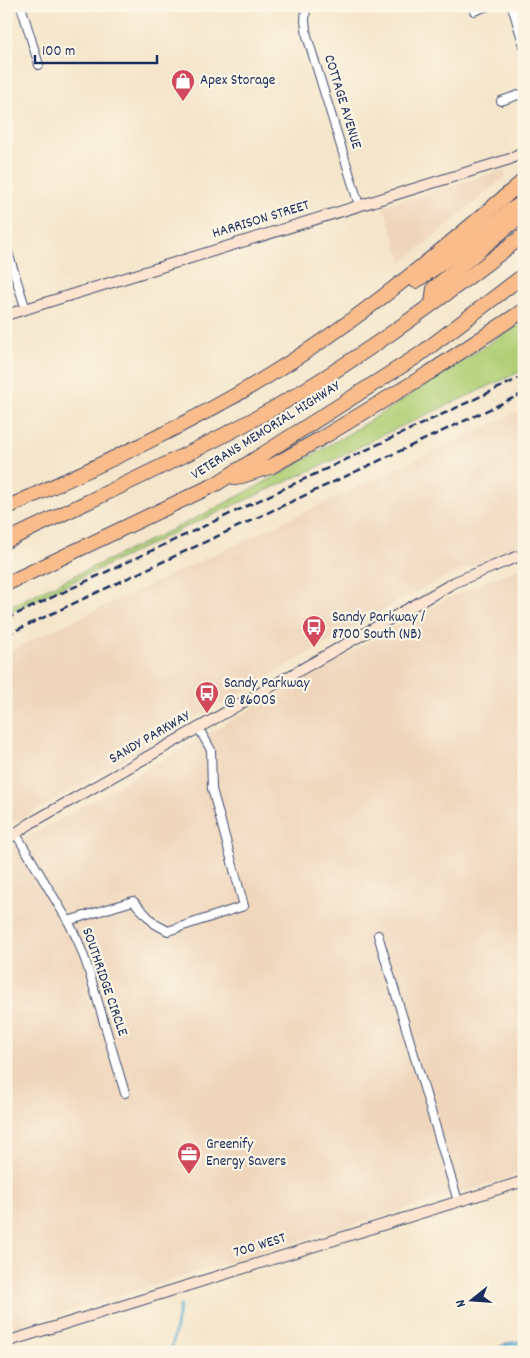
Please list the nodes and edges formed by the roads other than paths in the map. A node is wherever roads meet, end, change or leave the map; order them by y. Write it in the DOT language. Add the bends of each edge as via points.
graph roads {
  1 [pos="22,6"];
  2 [pos="306,6"];
  3 [pos="488,6"];
  4 [pos="512,6"];
  5 [pos="474,11"];
  6 [pos="524,46"];
  7 [pos="39,65"];
  8 [pos="524,93"];
  9 [pos="501,100"];
  10 [pos="524,151"];
  11 [pos="524,180"];
  12 [pos="524,202"];
  13 [pos="359,206"];
  14 [pos="524,212"];
  15 [pos="524,235"];
  16 [pos="6,246"];
  17 [pos="524,275"];
  18 [pos="432,304"];
  19 [pos="26,310"];
  20 [pos="524,310"];
  21 [pos="6,315"];
  22 [pos="296,358"];
  23 [pos="216,484"];
  24 [pos="6,508"];
  25 [pos="6,541"];
  26 [pos="524,554"];
  27 [pos="6,584"];
  28 [pos="198,728"];
  29 [pos="16,834"];
  30 [pos="6,840"];
  31 [pos="68,921"];
  32 [pos="378,935"];
  33 [pos="125,1093"];
  34 [pos="524,1181"];
  35 [pos="458,1201"];
  36 [pos="6,1342"];
  1 -- 7 [label="street"];
  2 -- 13 [label="street, COTTAGE AVENUE" via="307,36"];
  3 -- 5 [label="street"];
  4 -- 6 [label="street"];
  8 -- 9 [label="street"];
  10 -- 13 [label="street, HARRISON STREET" via="510,159"];
  11 -- 22 [label="highway" via="426,262"];
  12 -- 22 [label="highway" via="318,350"];
  13 -- 19 [label="street, HARRISON STREET"];
  14 -- 18 [label="highway" via="434,288"];
  15 -- 18 [label="highway, VETERANS MEMORIAL HIGHWAY"];
  16 -- 19 [label="street"];
  17 -- 23 [label="highway, VETERANS MEMORIAL HIGHWAY" via="419,355"];
  18 -- 25 [label="highway, VETERANS MEMORIAL HIGHWAY" via="259,416"];
  19 -- 21 [label="street, HARRISON STREET"];
  20 -- 23 [label="highway" via="429,373 272,466"];
  22 -- 24 [label="highway" via="182,425"];
  23 -- 27 [label="highway, VETERANS MEMORIAL HIGHWAY"];
  26 -- 28 [label="street, SANDY PARKWAY" via="455,582"];
  28 -- 29 [label="street, SANDY PARKWAY"];
  28 -- 31 [label="street" via="210,750 212,790 244,906 168,931 155,924 134,901"];
  29 -- 30 [label="street, SANDY PARKWAY"];
  29 -- 31 [label="street, SOUTHRIDGE CIRCLE"];
  31 -- 33 [label="street, SOUTHRIDGE CIRCLE" via="87,965"];
  32 -- 35 [label="street"];
  34 -- 35 [label="street, 700 WEST"];
  35 -- 36 [label="street, 700 WEST"];
}
